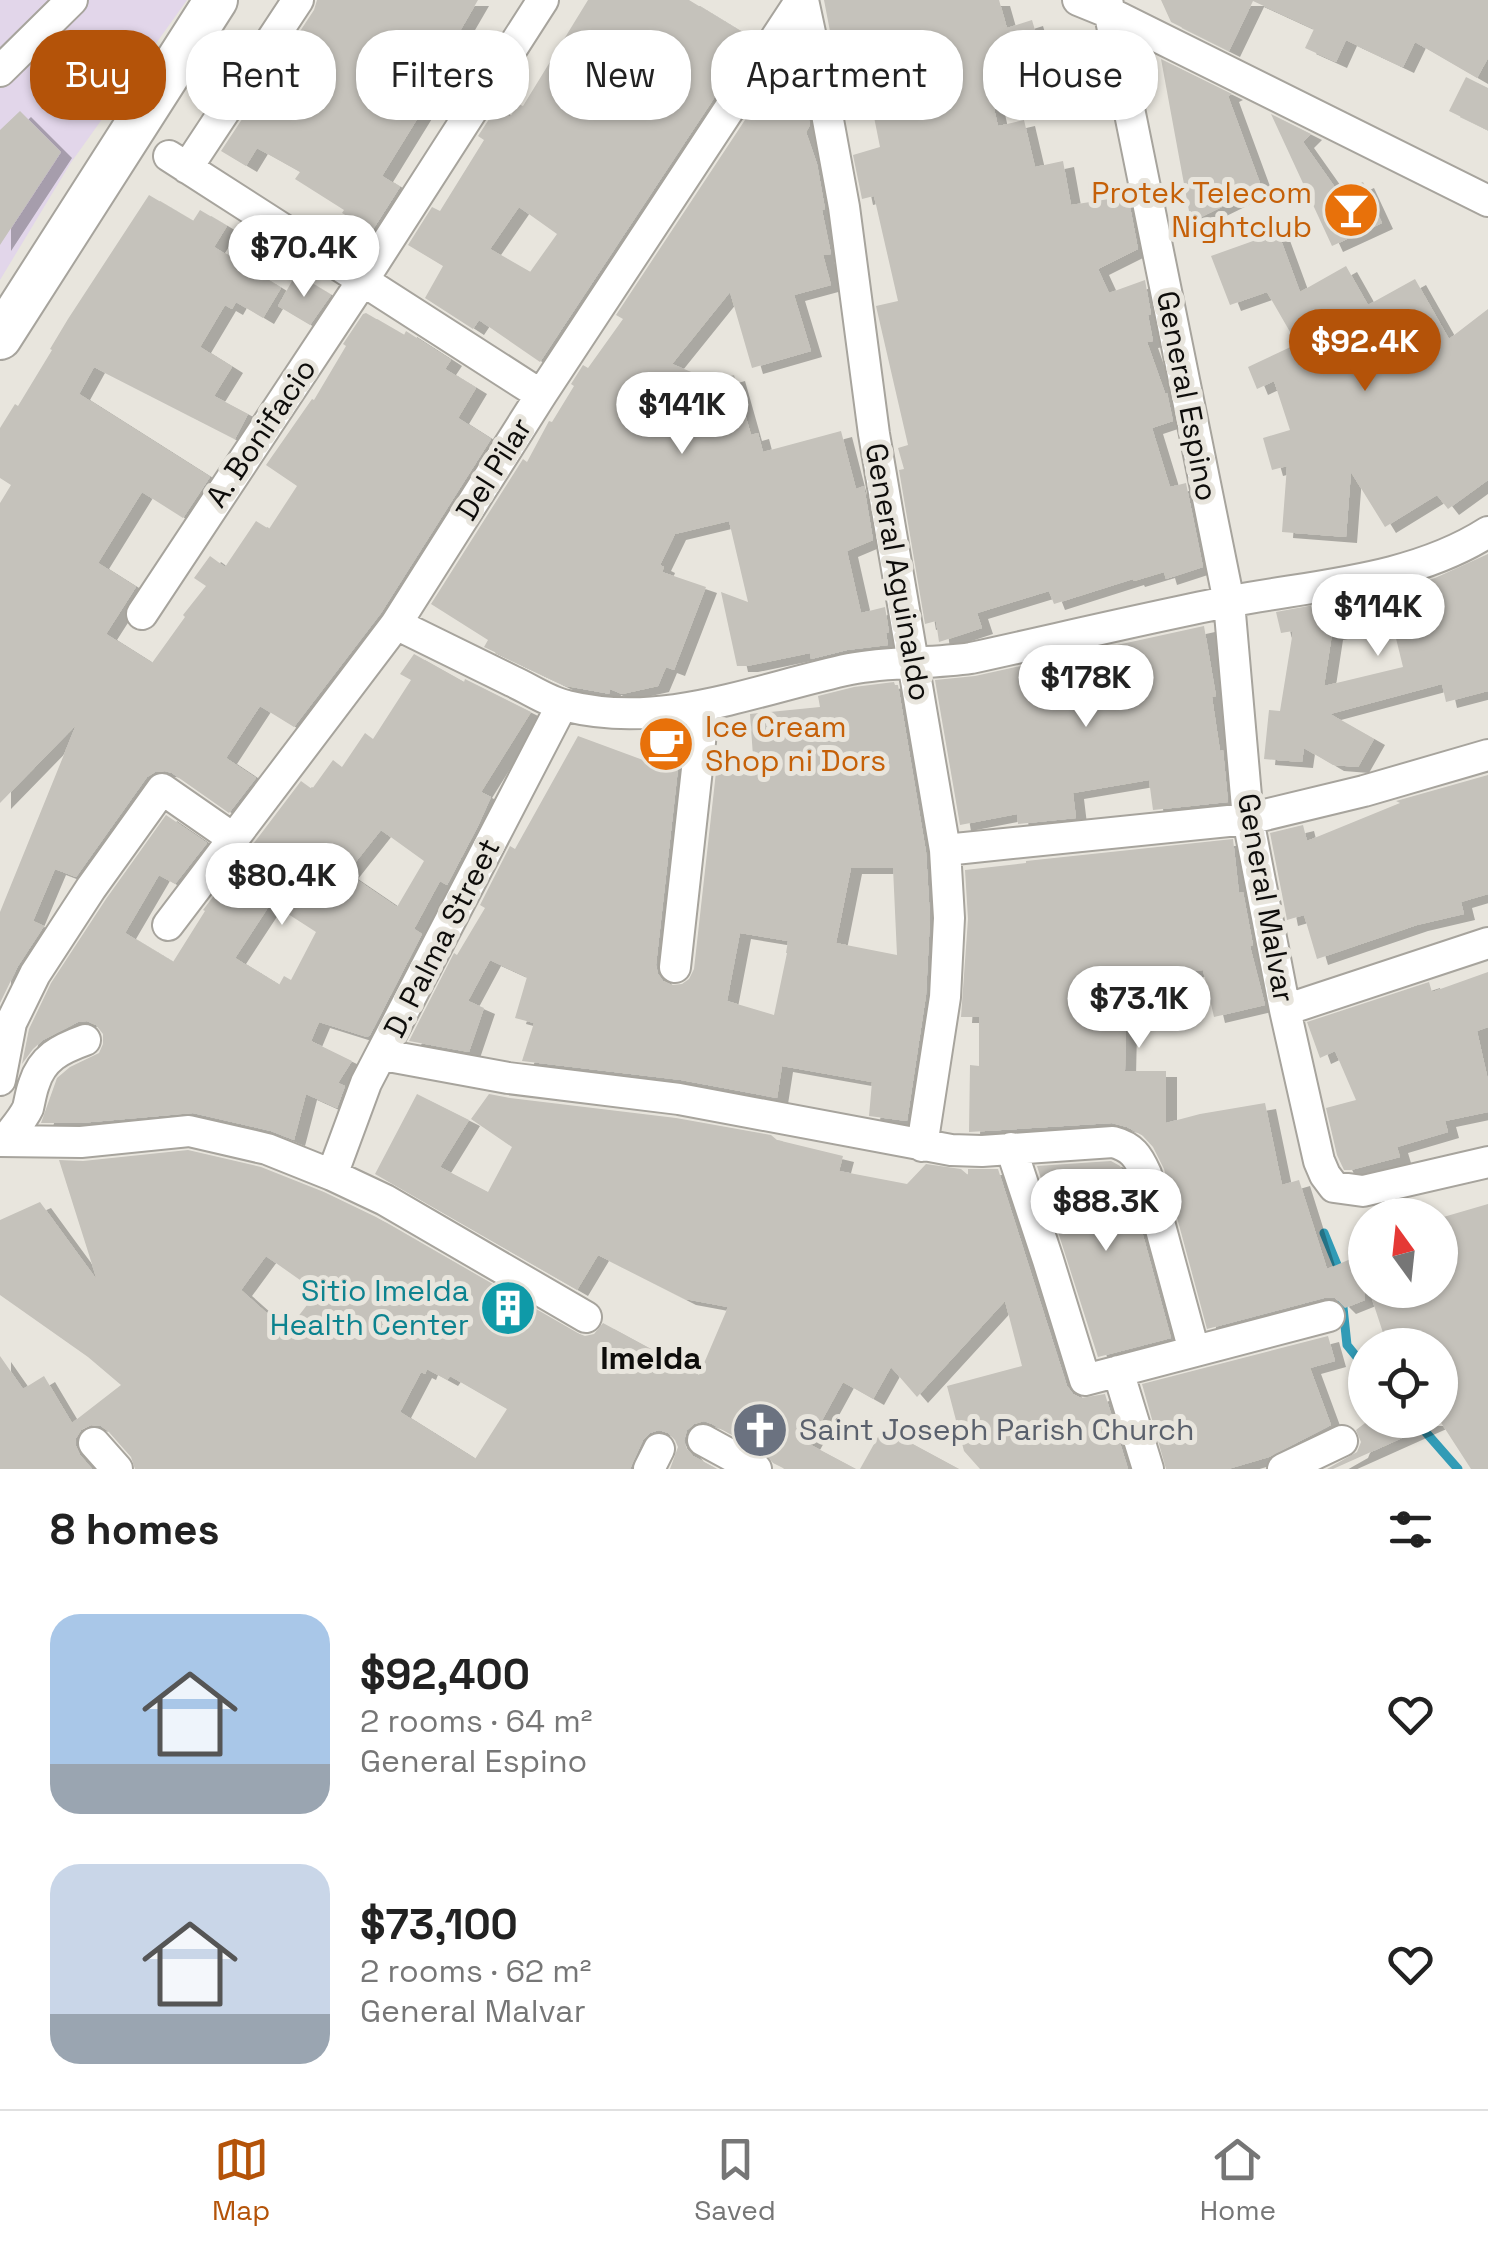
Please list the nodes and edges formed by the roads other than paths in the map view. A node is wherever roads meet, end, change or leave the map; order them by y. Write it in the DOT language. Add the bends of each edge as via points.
graph roads {
  1 [pos="72,0"];
  2 [pos="216,0"];
  3 [pos="298,0"];
  4 [pos="543,0"];
  5 [pos="802,0"];
  6 [pos="1078,0"];
  7 [pos="1108,7"];
  8 [pos="0,71"];
  9 [pos="1488,201"];
  10 [pos="363,280"];
  11 [pos="0,338"];
  12 [pos="541,394"];
  13 [pos="1488,532"];
  14 [pos="1229,602"];
  15 [pos="142,614"];
  16 [pos="396,624"];
  17 [pos="914,662"];
  18 [pos="562,705"];
  19 [pos="704,706"];
  20 [pos="1488,755"];
  21 [pos="1248,819"];
  22 [pos="234,839"];
  23 [pos="945,850"];
  24 [pos="168,926"];
  25 [pos="1488,943"];
  26 [pos="675,967"];
  27 [pos="1285,1010"];
  28 [pos="85,1040"];
  29 [pos="382,1054"];
  30 [pos="0,1080"];
  31 [pos="3,1141"];
  32 [pos="922,1146"];
  33 [pos="1011,1148"];
  34 [pos="1488,1162"];
  35 [pos="332,1174"];
  36 [pos="1329,1316"];
  37 [pos="586,1317"];
  38 [pos="1194,1352"];
  39 [pos="1118,1371"];
  40 [pos="703,1440"];
  41 [pos="1342,1441"];
  42 [pos="94,1443"];
  43 [pos="117,1469"];
  44 [pos="756,1469"];
  45 [pos="1148,1469"];
  46 [pos="1283,1469"];
  1 -- 8 [label="street"];
  2 -- 11 [label="main road"];
  3 -- 10 [label="street" via="178,162"];
  4 -- 10 [label="street, A. Bonifacio"];
  5 -- 12 [label="street, Del Pilar"];
  5 -- 17 [label="street, General Aguinaldo" via="844,207"];
  6 -- 7 [label="street"];
  7 -- 9 [label="street"];
  7 -- 14 [label="street, General Espino"];
  10 -- 12 [label="street"];
  10 -- 15 [label="street, A. Bonifacio"];
  12 -- 16 [label="street, Del Pilar"];
  13 -- 14 [label="street" via="1396,570"];
  14 -- 17 [label="street" via="971,658"];
  14 -- 21 [label="street, General Malvar"];
  16 -- 18 [label="street"];
  16 -- 22 [label="street, Del Pilar"];
  17 -- 19 [label="street" via="848,670"];
  17 -- 23 [label="street, General Aguinaldo"];
  18 -- 19 [label="street" via="640,715"];
  18 -- 29 [label="street, D. Palma Street"];
  19 -- 26 [label="street"];
  20 -- 21 [label="street"];
  21 -- 23 [label="street"];
  21 -- 27 [label="street, General Malvar"];
  22 -- 24 [label="street, Del Pilar"];
  22 -- 30 [label="street" via="162,789 35,974 11,1023"];
  23 -- 32 [label="street, General Aguinaldo" via="945,996"];
  25 -- 27 [label="street"];
  27 -- 34 [label="street, General Malvar" via="1319,1160 1334,1187 1363,1191"];
  28 -- 31 [label="street" via="42,1064 27,1110"];
  29 -- 32 [label="street"];
  29 -- 35 [label="street, D. Palma Street"];
  31 -- 35 [label="street" via="81,1142 189,1130 268,1149"];
  32 -- 33 [label="street"];
  33 -- 38 [label="street" via="1113,1142 1139,1157"];
  33 -- 39 [label="street" via="1085,1380"];
  35 -- 37 [label="street"];
  36 -- 38 [label="street"];
  38 -- 39 [label="street"];
  39 -- 45 [label="street"];
  40 -- 44 [label="street"];
  41 -- 46 [label="street"];
  42 -- 43 [label="street"];
}
